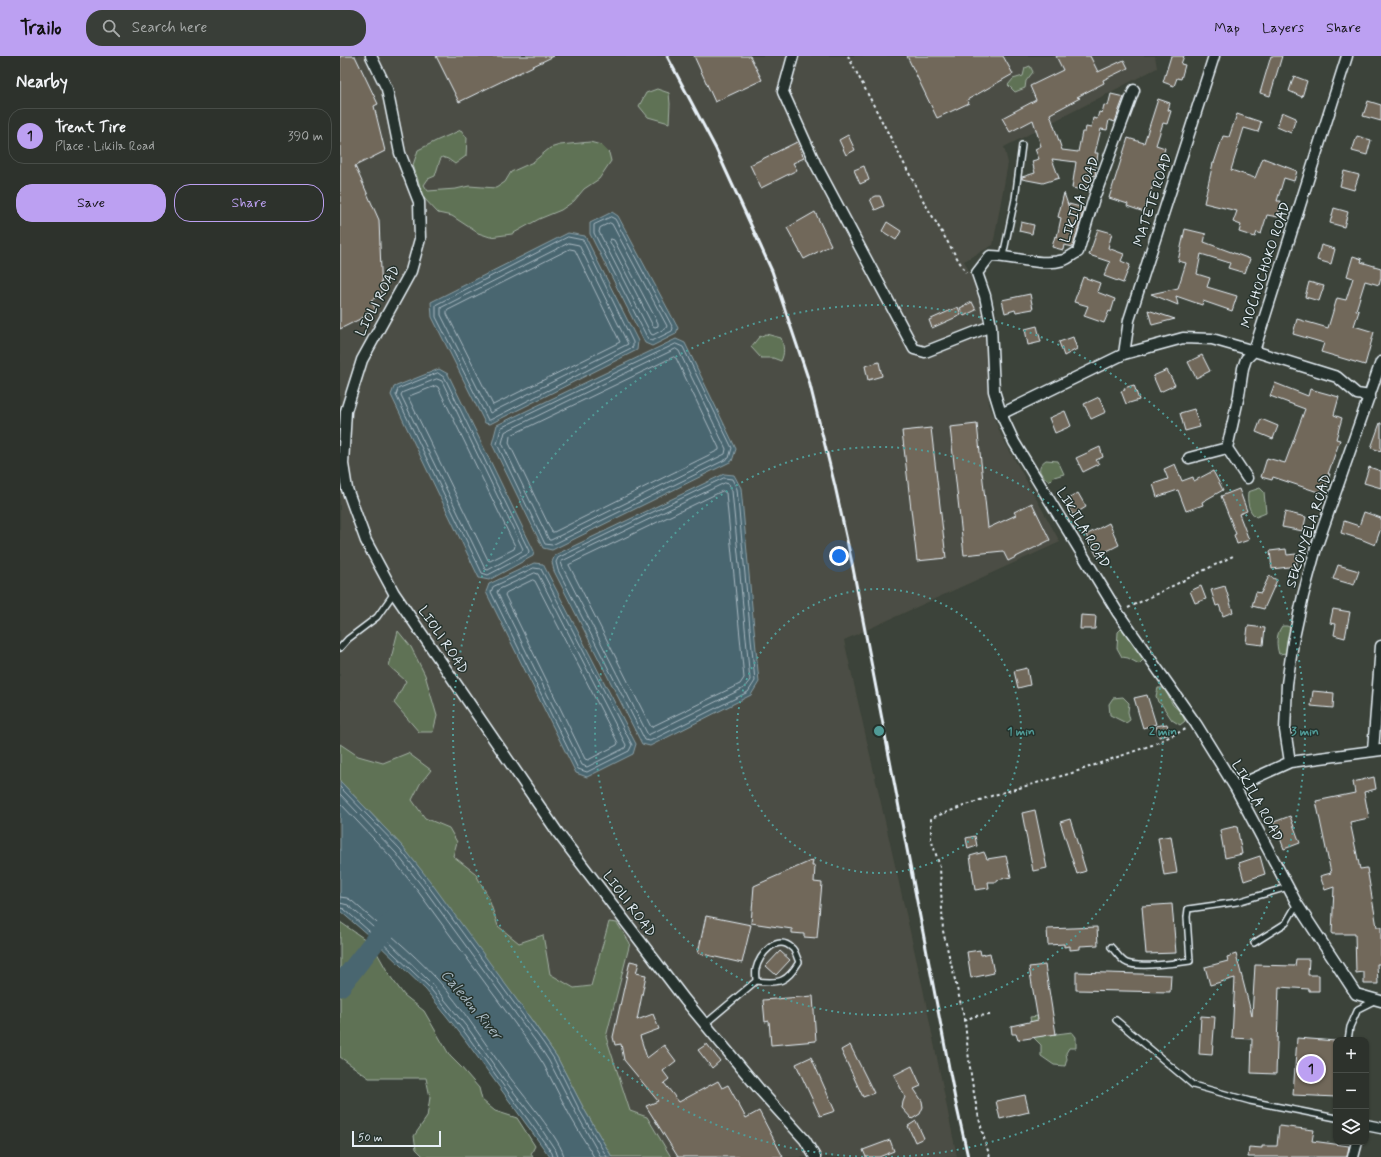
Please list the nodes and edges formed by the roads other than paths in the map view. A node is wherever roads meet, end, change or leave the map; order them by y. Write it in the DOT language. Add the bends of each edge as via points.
graph roads {
  1 [pos="371,56"];
  2 [pos="793,56"];
  3 [pos="1214,56"];
  4 [pos="1347,56"];
  5 [pos="1134,90"];
  6 [pos="1022,145"];
  7 [pos="1003,256"];
  8 [pos="991,326"];
  9 [pos="1254,351"];
  10 [pos="1124,354"];
  11 [pos="1381,362"];
  12 [pos="1370,396"];
  13 [pos="1001,414"];
  14 [pos="1227,448"];
  15 [pos="1188,458"];
  16 [pos="341,464"];
  17 [pos="1246,478"];
  18 [pos="343,490"];
  19 [pos="394,593"];
  20 [pos="1381,646"];
  21 [pos="340,648"];
  22 [pos="1377,751"];
  23 [pos="1290,762"];
  24 [pos="1235,787"];
  25 [pos="1288,887"];
  26 [pos="1297,904"];
  27 [pos="1254,943"];
  28 [pos="1111,947"];
  29 [pos="756,981"];
  30 [pos="1379,1000"];
  31 [pos="1116,1020"];
  32 [pos="705,1024"];
  33 [pos="1348,1037"];
  34 [pos="1333,1117"];
  35 [pos="1369,1126"];
  36 [pos="1381,1128"];
  37 [pos="1355,1145"];
  38 [pos="815,1157"];
  39 [pos="1353,1157"];
  1 -- 16 [label="street, LIOLI ROAD" via="387,89 400,153 418,202 420,239 411,271 362,360 346,411"];
  2 -- 8 [label="street" via="783,92 816,163 914,348 925,352"];
  3 -- 10 [label="street, MATETE ROAD" via="1129,320"];
  4 -- 9 [label="street, MOCHOCHOKO ROAD"];
  5 -- 7 [label="street, LIKILA ROAD" via="1094,198 1078,252 1064,260 1044,262"];
  6 -- 7 [label="lane"];
  7 -- 8 [label="street, LIKILA ROAD" via="990,256 978,273"];
  8 -- 13 [label="street, LIKILA ROAD" via="994,391"];
  9 -- 10 [label="street" via="1212,339 1183,338"];
  9 -- 12 [label="street" via="1337,377 1357,394"];
  9 -- 14 [label="street, MOCHOCHOKO ROAD" via="1246,359 1243,368"];
  10 -- 13 [label="street"];
  11 -- 12 [label="street, SEKONYELA ROAD"];
  12 -- 23 [label="street, SEKONYELA ROAD" via="1316,548 1302,603 1290,658 1284,710"];
  13 -- 24 [label="street, LIKILA ROAD" via="1014,442 1118,613 1196,724"];
  14 -- 15 [label="street"];
  14 -- 17 [label="street"];
  16 -- 18 [label="street, LIOLI ROAD"];
  18 -- 19 [label="street, LIOLI ROAD" via="366,541"];
  19 -- 21 [label="lane" via="378,617"];
  19 -- 32 [label="street, LIOLI ROAD" via="558,833"];
  20 -- 22 [label="street"];
  22 -- 23 [label="street"];
  23 -- 24 [label="street"];
  24 -- 25 [label="street, LIKILA ROAD"];
  25 -- 26 [label="street, LIKILA ROAD"];
  25 -- 28 [label="lane" via="1237,902 1188,909 1190,961 1174,964 1126,963"];
  26 -- 27 [label="lane" via="1286,923"];
  26 -- 30 [label="street, LIKILA ROAD" via="1356,994"];
  29 -- 29 [label="lane" via="781,981 791,974 799,962 792,948 784,944 774,944 766,950 756,969"];
  29 -- 32 [label="lane"];
  30 -- 33 [label="lane" via="1358,1009"];
  31 -- 34 [label="lane" via="1193,1085 1250,1101"];
  32 -- 38 [label="street, LIOLI ROAD" via="805,1140"];
  35 -- 36 [label="street"];
  37 -- 39 [label="street"];
}
